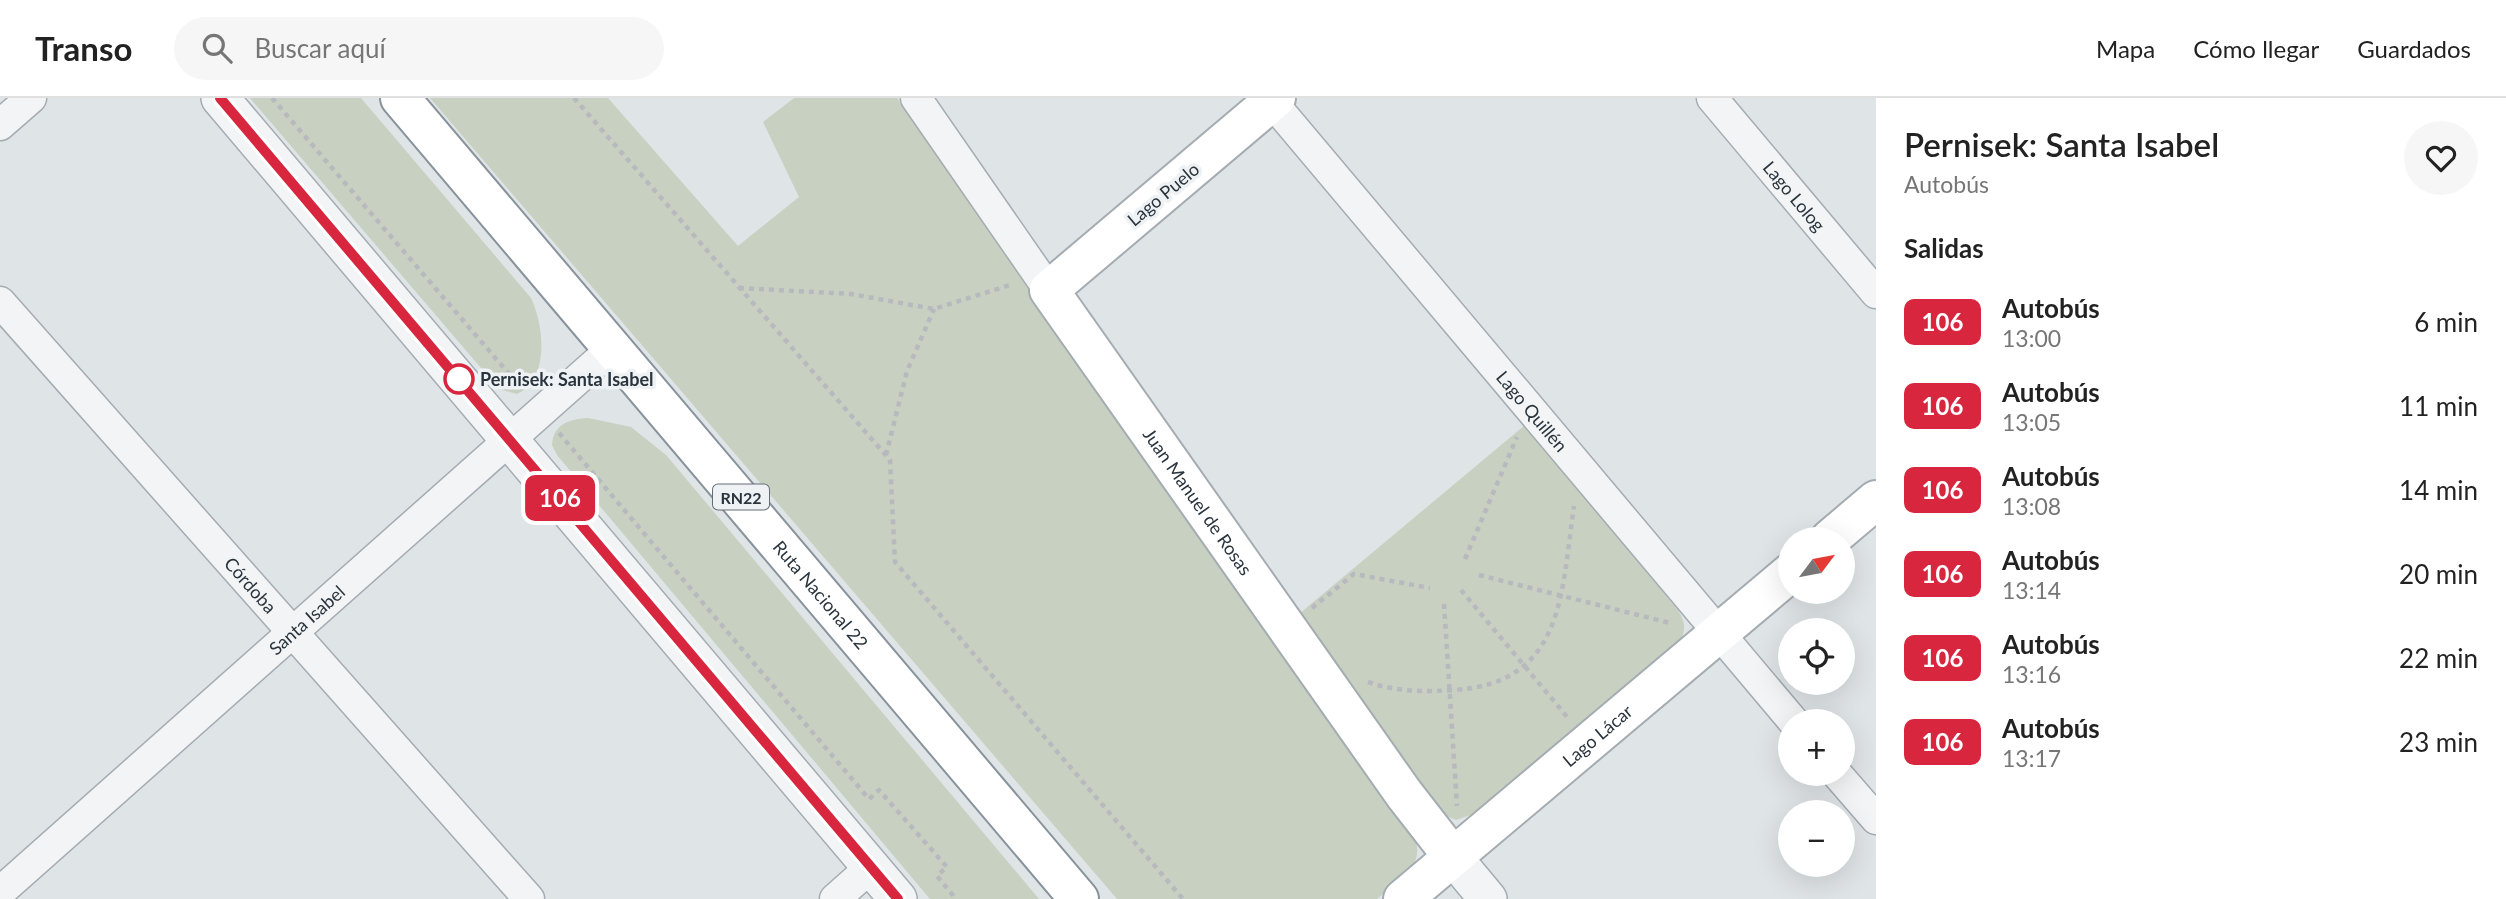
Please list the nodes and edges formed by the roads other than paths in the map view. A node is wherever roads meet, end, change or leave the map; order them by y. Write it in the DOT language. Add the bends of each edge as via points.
graph roads {
  1 [pos="31,98"];
  2 [pos="220,98"];
  3 [pos="400,98"];
  4 [pos="916,98"];
  5 [pos="1712,98"];
  6 [pos="1274,100"];
  7 [pos="0,125"];
  8 [pos="1033,286"];
  9 [pos="1876,293"];
  10 [pos="0,302"];
  11 [pos="614,347"];
  12 [pos="510,439"];
  13 [pos="1876,500"];
  14 [pos="1844,527"];
  15 [pos="1778,583"];
  16 [pos="292,632"];
  17 [pos="1719,633"];
  18 [pos="1783,709"];
  19 [pos="1847,786"];
  20 [pos="1876,819"];
  21 [pos="1453,857"];
  22 [pos="871,867"];
  23 [pos="0,892"];
  24 [pos="529,899"];
  25 [pos="835,899"];
  26 [pos="898,899"];
  27 [pos="1079,899"];
  28 [pos="1402,899"];
  29 [pos="1488,899"];
  1 -- 7 [label="street"];
  2 -- 12 [label="street"];
  3 -- 11 [label="main road, Ruta Nacional 22 / RN22"];
  4 -- 8 [label="street, Juan Manuel de Rosas"];
  5 -- 9 [label="street, Lago Lolog"];
  6 -- 8 [label="main road, Lago Puelo"];
  6 -- 17 [label="street, Lago Quillén"];
  8 -- 21 [label="main road, Juan Manuel de Rosas"];
  10 -- 16 [label="street, Córdoba"];
  11 -- 12 [label="street, Santa Isabel"];
  11 -- 27 [label="main road, Ruta Nacional 22 / RN22"];
  12 -- 16 [label="street, Santa Isabel"];
  12 -- 22 [label="street"];
  13 -- 14 [label="main road"];
  15 -- 17 [label="main road, Lago Lácar"];
  16 -- 23 [label="street, Santa Isabel"];
  16 -- 24 [label="street, Córdoba"];
  17 -- 18 [label="street, Lago Quillén"];
  17 -- 21 [label="main road, Lago Lácar"];
  19 -- 20 [label="street"];
  21 -- 28 [label="main road, Lago Lácar"];
  21 -- 29 [label="street, Juan Manuel de Rosas"];
  22 -- 25 [label="street"];
  22 -- 26 [label="street"];
}
